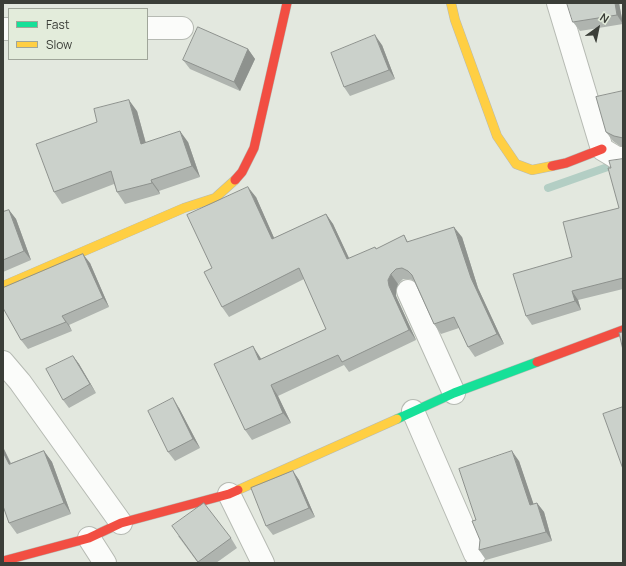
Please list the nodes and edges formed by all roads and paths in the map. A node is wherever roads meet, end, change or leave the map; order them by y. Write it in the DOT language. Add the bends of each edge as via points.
graph roads {
  1 [pos="287,3"];
  2 [pos="451,3"];
  3 [pos="558,3"];
  4 [pos="148,28"];
  5 [pos="182,28"];
  6 [pos="602,149"];
  7 [pos="623,158"];
  8 [pos="3,286"];
  9 [pos="408,291"];
  10 [pos="623,330"];
  11 [pos="3,362"];
  12 [pos="12,386"];
  13 [pos="454,393"];
  14 [pos="413,411"];
  15 [pos="229,494"];
  16 [pos="121,523"];
  17 [pos="89,538"];
  18 [pos="475,554"];
  19 [pos="3,560"];
  20 [pos="105,563"];
  21 [pos="263,563"];
  1 -- 8 [label="street" via="254,148 242,172 229,187 215,198 184,208"];
  2 -- 6 [label="street" via="496,136 516,164 532,170 566,163"];
  3 -- 6 [label="street"];
  4 -- 5 [label="street"];
  6 -- 7 [label="street" via="617,158"];
  9 -- 13 [label="street"];
  10 -- 13 [label="street"];
  11 -- 12 [label="street"];
  12 -- 16 [label="street"];
  13 -- 14 [label="street"];
  14 -- 15 [label="street"];
  14 -- 18 [label="street"];
  15 -- 16 [label="street"];
  15 -- 21 [label="street"];
  16 -- 17 [label="street"];
  17 -- 19 [label="street"];
  17 -- 20 [label="street"];
}
